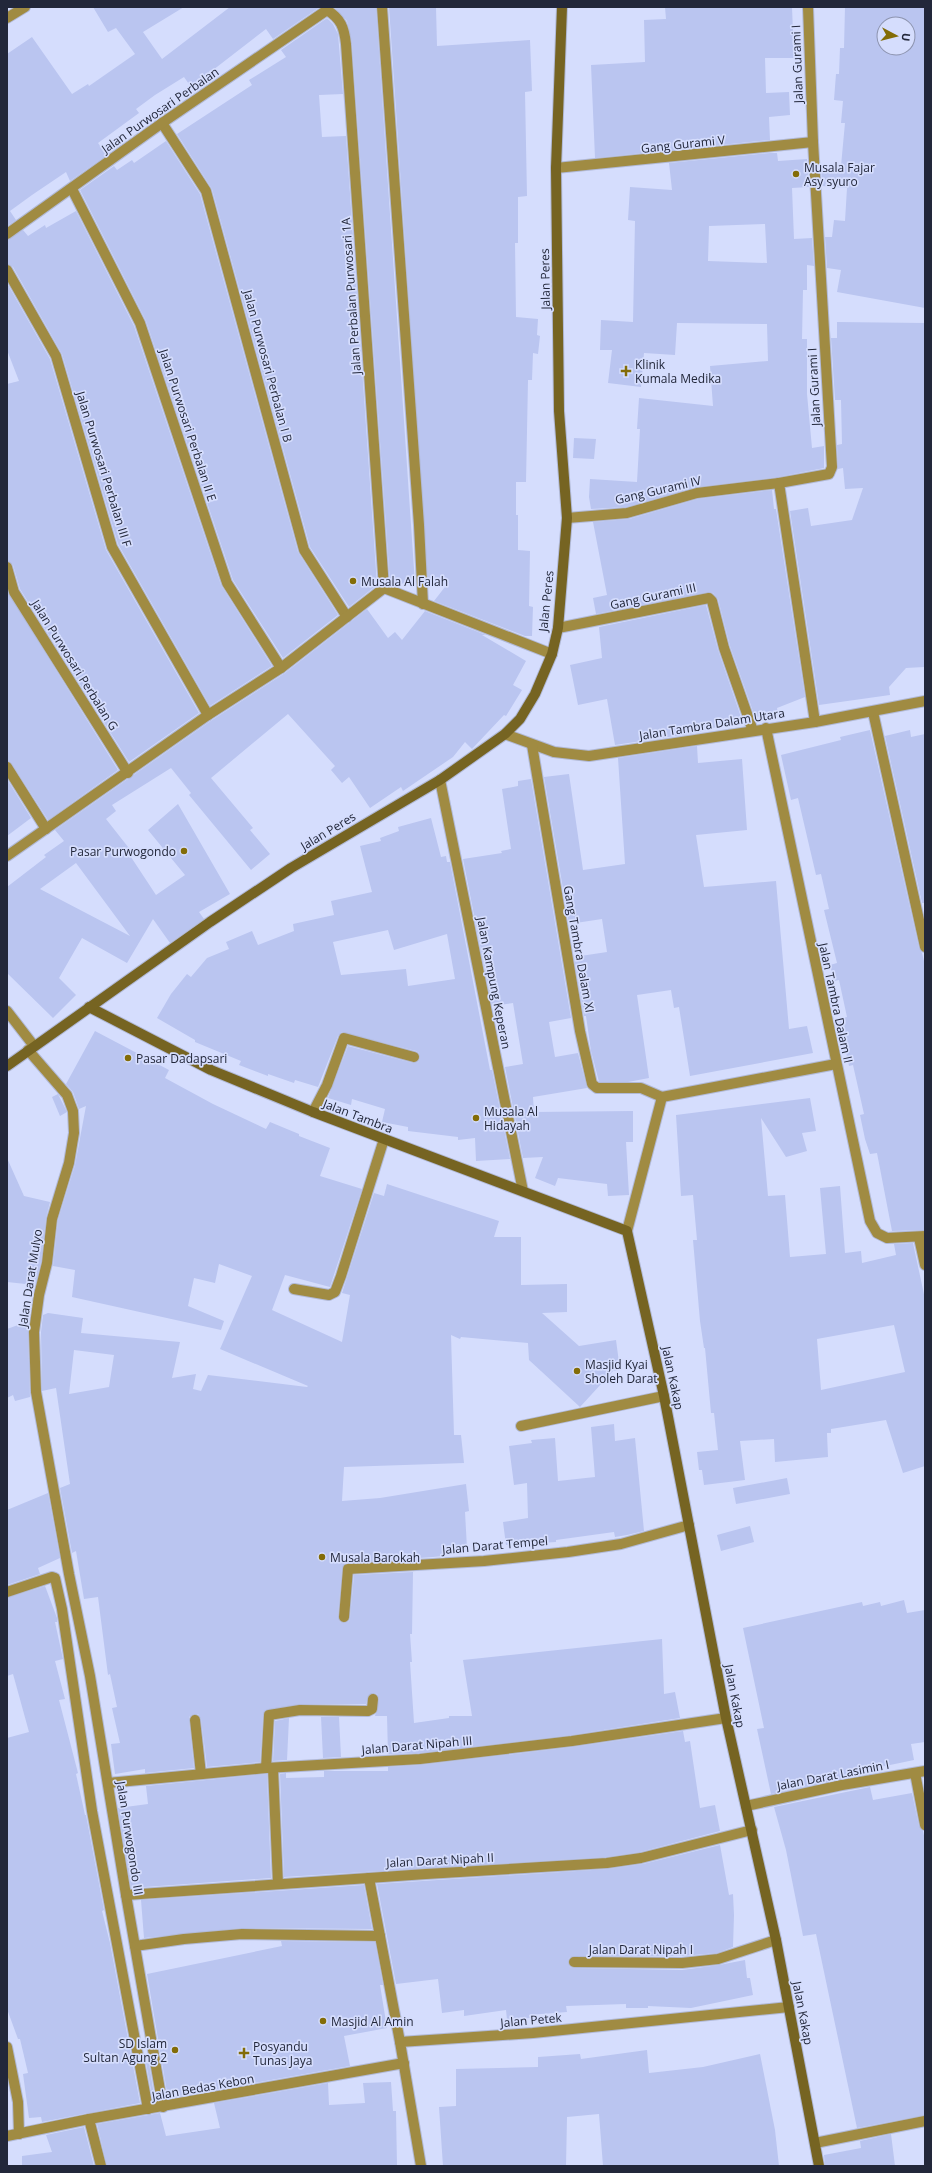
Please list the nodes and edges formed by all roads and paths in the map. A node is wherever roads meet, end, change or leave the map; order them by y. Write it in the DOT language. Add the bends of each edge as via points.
graph roads {
  1 [pos="25,7"];
  2 [pos="382,7"];
  3 [pos="562,7"];
  4 [pos="808,7"];
  5 [pos="327,8"];
  6 [pos="7,18"];
  7 [pos="162,123"];
  8 [pos="813,142"];
  9 [pos="556,168"];
  10 [pos="72,189"];
  11 [pos="7,234"];
  12 [pos="7,270"];
  13 [pos="779,483"];
  14 [pos="567,518"];
  15 [pos="7,567"];
  16 [pos="384,588"];
  17 [pos="423,604"];
  18 [pos="347,617"];
  19 [pos="558,628"];
  20 [pos="552,654"];
  21 [pos="281,668"];
  22 [pos="925,701"];
  23 [pos="873,712"];
  24 [pos="208,715"];
  25 [pos="816,722"];
  26 [pos="766,728"];
  27 [pos="753,731"];
  28 [pos="505,734"];
  29 [pos="532,744"];
  30 [pos="7,767"];
  31 [pos="128,773"];
  32 [pos="440,780"];
  33 [pos="46,829"];
  34 [pos="7,856"];
  35 [pos="925,947"];
  36 [pos="89,1007"];
  37 [pos="7,1011"];
  38 [pos="31,1048"];
  39 [pos="414,1057"];
  40 [pos="836,1064"];
  41 [pos="7,1066"];
  42 [pos="662,1097"];
  43 [pos="313,1112"];
  44 [pos="384,1139"];
  45 [pos="523,1191"];
  46 [pos="627,1231"];
  47 [pos="922,1237"];
  48 [pos="925,1265"];
  49 [pos="294,1289"];
  50 [pos="664,1396"];
  51 [pos="521,1426"];
  52 [pos="689,1525"];
  53 [pos="69,1574"];
  54 [pos="7,1592"];
  55 [pos="344,1617"];
  56 [pos="373,1699"];
  57 [pos="726,1718"];
  58 [pos="195,1720"];
  59 [pos="270,1768"];
  60 [pos="920,1772"];
  61 [pos="201,1774"];
  62 [pos="108,1783"];
  63 [pos="746,1806"];
  64 [pos="925,1825"];
  65 [pos="752,1830"];
  66 [pos="369,1878"];
  67 [pos="278,1884"];
  68 [pos="126,1895"];
  69 [pos="380,1936"];
  70 [pos="776,1940"];
  71 [pos="135,1946"];
  72 [pos="574,1962"];
  73 [pos="789,2007"];
  74 [pos="400,2042"];
  75 [pos="7,2048"];
  76 [pos="404,2063"];
  77 [pos="163,2107"];
  78 [pos="148,2110"];
  79 [pos="90,2119"];
  80 [pos="925,2122"];
  81 [pos="19,2134"];
  82 [pos="7,2136"];
  83 [pos="814,2143"];
  84 [pos="101,2166"];
  85 [pos="420,2166"];
  86 [pos="819,2166"];
  1 -- 6 [label="street"];
  2 -- 17 [label="street" via="420,525"];
  3 -- 9 [label="street, Jalan Peres"];
  4 -- 8 [label="street, Jalan Gurami I"];
  5 -- 7 [label="street, Jalan Purwosari Perbalan"];
  5 -- 16 [label="street, Jalan Perbalan Purwosari 1A" via="342,23 346,44"];
  7 -- 10 [label="street, Jalan Purwosari Perbalan"];
  7 -- 18 [label="street, Jalan Purwosari Perbalan I B" via="206,191 304,550"];
  8 -- 9 [label="street, Gang Gurami V"];
  8 -- 13 [label="street, Jalan Gurami I" via="832,467 829,474"];
  9 -- 14 [label="street, Jalan Peres" via="559,411"];
  10 -- 11 [label="street, Jalan Purwosari Perbalan"];
  10 -- 21 [label="street, Jalan Purwosari Perbalan II E" via="140,323 227,583"];
  12 -- 24 [label="street, Jalan Purwosari Perbalan III F" via="56,356 112,547"];
  13 -- 14 [label="street, Gang Gurami IV" via="697,493 627,513"];
  13 -- 25 [label="street"];
  14 -- 19 [label="street, Jalan Peres"];
  15 -- 31 [label="street, Jalan Purwosari Perbalan G" via="14,592"];
  16 -- 17 [label="street"];
  16 -- 18 [label="street"];
  17 -- 20 [label="street"];
  18 -- 21 [label="street"];
  19 -- 20 [label="street, Jalan Peres"];
  19 -- 27 [label="street, Gang Gurami III" via="708,598 712,601 724,648"];
  20 -- 28 [label="street, Jalan Peres" via="535,694 520,719"];
  21 -- 24 [label="street"];
  22 -- 23 [label="street, Jalan Tambra Dalam Utara"];
  23 -- 25 [label="street, Jalan Tambra Dalam Utara"];
  23 -- 35 [label="street"];
  24 -- 31 [label="street"];
  25 -- 26 [label="street, Jalan Tambra Dalam Utara"];
  26 -- 27 [label="street, Jalan Tambra Dalam Utara"];
  26 -- 40 [label="street, Jalan Tambra Dalam II"];
  27 -- 29 [label="street, Jalan Tambra Dalam Utara" via="589,756 554,752"];
  28 -- 29 [label="street, Jalan Tambra Dalam Utara"];
  28 -- 32 [label="street, Jalan Peres"];
  29 -- 42 [label="street, Gang Tambra Dalam XI" via="580,1030 592,1084 597,1088 646,1089"];
  30 -- 33 [label="street"];
  31 -- 33 [label="street"];
  32 -- 36 [label="street, Jalan Peres" via="291,868"];
  32 -- 45 [label="street, Jalan Kampung Keperan"];
  33 -- 34 [label="street"];
  36 -- 38 [label="street, Jalan Peres"];
  36 -- 43 [label="street, Jalan Tambra" via="211,1070"];
  37 -- 38 [label="street, Jalan Darat Mulyo"];
  38 -- 41 [label="street, Jalan Peres"];
  38 -- 53 [label="street, Jalan Darat Mulyo" via="73,1106 75,1128 69,1163 52,1219 34,1332 36,1392"];
  39 -- 43 [label="street" via="344,1038 327,1085"];
  40 -- 42 [label="street"];
  40 -- 47 [label="street, Jalan Tambra Dalam II" via="870,1221 876,1233 887,1238"];
  42 -- 46 [label="street"];
  43 -- 44 [label="street, Jalan Tambra"];
  44 -- 45 [label="street, Jalan Tambra"];
  44 -- 49 [label="street" via="335,1292 329,1295"];
  45 -- 46 [label="street, Jalan Tambra"];
  46 -- 50 [label="street, Jalan Kakap"];
  47 -- 48 [label="street"];
  50 -- 51 [label="street"];
  50 -- 52 [label="street, Jalan Kakap"];
  52 -- 55 [label="street, Jalan Darat Tempel" via="620,1544 568,1552 348,1569"];
  52 -- 57 [label="street, Jalan Kakap"];
  53 -- 62 [label="street, Jalan Purwogondo III"];
  54 -- 78 [label="street" via="53,1577 62,1609 93,1819"];
  56 -- 59 [label="street" via="372,1709 368,1711 300,1710 269,1715"];
  57 -- 59 [label="street, Jalan Darat Nipah III" via="572,1741 420,1759"];
  57 -- 63 [label="street, Jalan Kakap"];
  58 -- 61 [label="street"];
  59 -- 61 [label="street, Jalan Darat Nipah III"];
  59 -- 67 [label="street"];
  60 -- 63 [label="street, Jalan Darat Lasimin I" via="842,1785"];
  60 -- 64 [label="street"];
  61 -- 62 [label="street, Jalan Darat Nipah III"];
  62 -- 68 [label="street, Jalan Purwogondo III"];
  63 -- 65 [label="street, Jalan Kakap"];
  65 -- 66 [label="street, Jalan Darat Nipah II" via="642,1858 607,1863"];
  65 -- 70 [label="street, Jalan Kakap"];
  66 -- 67 [label="street, Jalan Darat Nipah II"];
  66 -- 69 [label="street"];
  67 -- 68 [label="street, Jalan Darat Nipah II"];
  68 -- 71 [label="street, Jalan Purwogondo III"];
  69 -- 71 [label="street" via="242,1934"];
  69 -- 74 [label="street"];
  70 -- 72 [label="street, Jalan Darat Nipah I" via="718,1959 682,1963"];
  70 -- 73 [label="street, Jalan Kakap"];
  71 -- 77 [label="street, Jalan Purwogondo III"];
  73 -- 74 [label="street, Jalan Petek" via="533,2033"];
  73 -- 83 [label="street, Jalan Kakap"];
  74 -- 76 [label="street"];
  75 -- 81 [label="street" via="18,2102"];
  76 -- 77 [label="street, Jalan Bedas Kebon"];
  76 -- 85 [label="street"];
  77 -- 78 [label="street, Jalan Bedas Kebon"];
  78 -- 79 [label="street, Jalan Bedas Kebon"];
  79 -- 81 [label="street, Jalan Bedas Kebon"];
  79 -- 84 [label="street"];
  80 -- 83 [label="street"];
  81 -- 82 [label="street, Jalan Bedas Kebon"];
  83 -- 86 [label="street, Jalan Kakap"];
}
